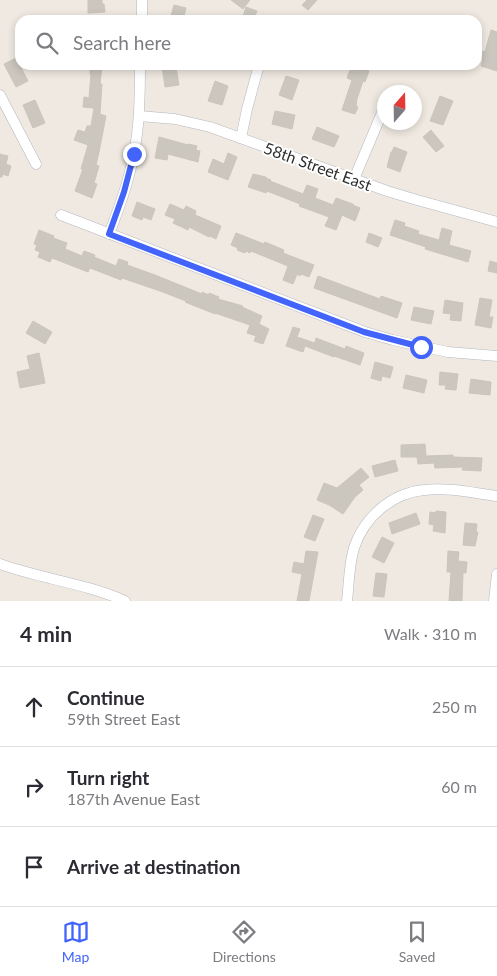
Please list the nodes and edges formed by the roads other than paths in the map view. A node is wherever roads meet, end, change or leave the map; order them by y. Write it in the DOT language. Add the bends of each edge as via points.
graph roads {
  1 [pos="142,0"];
  2 [pos="142,15"];
  3 [pos="140,70"];
  4 [pos="258,70"];
  5 [pos="0,95"];
  6 [pos="139,116"];
  7 [pos="377,125"];
  8 [pos="241,138"];
  9 [pos="36,164"];
  10 [pos="354,180"];
  11 [pos="61,215"];
  12 [pos="497,222"];
  13 [pos="109,234"];
  14 [pos="497,356"];
  15 [pos="497,496"];
  16 [pos="0,564"];
  17 [pos="497,574"];
  18 [pos="125,601"];
  19 [pos="347,601"];
  20 [pos="494,601"];
  1 -- 2 [label="street"];
  3 -- 6 [label="street"];
  4 -- 8 [label="street"];
  5 -- 9 [label="street"];
  6 -- 8 [label="street, 58th Street East" via="175,119"];
  6 -- 13 [label="street" via="130,173"];
  7 -- 10 [label="street"];
  8 -- 10 [label="street, 58th Street East"];
  10 -- 12 [label="street, 58th Street East"];
  11 -- 13 [label="street"];
  13 -- 14 [label="street" via="364,332 448,352"];
  15 -- 19 [label="street" via="426,490 406,494 381,508 359,535 351,562"];
  16 -- 18 [label="street" via="89,587"];
  17 -- 20 [label="street"];
}
